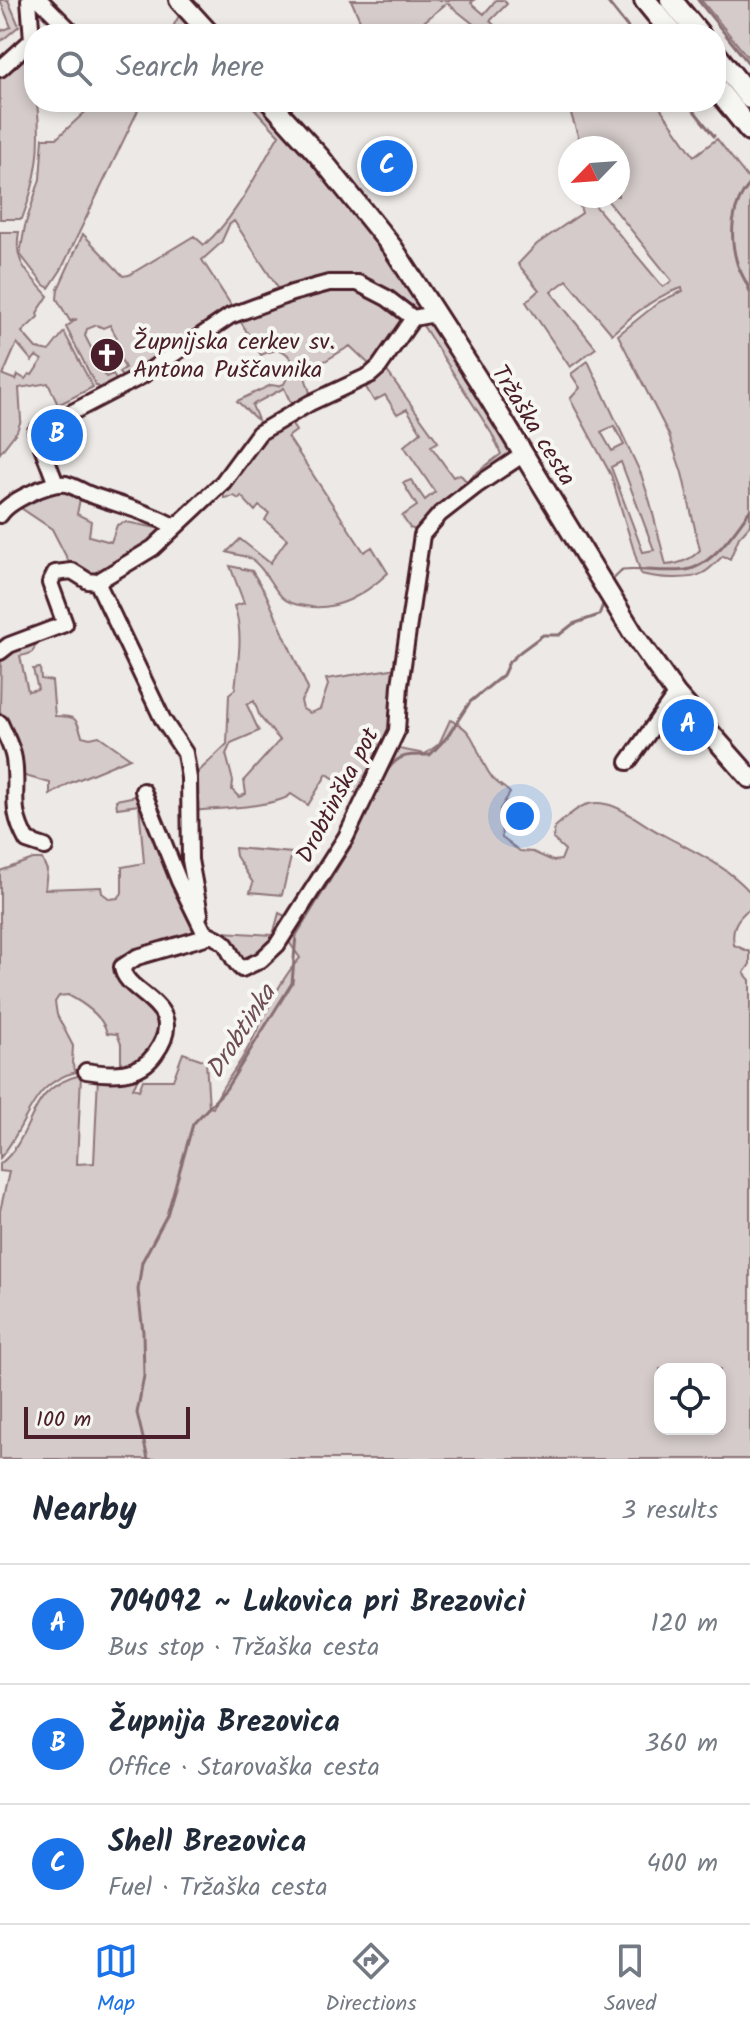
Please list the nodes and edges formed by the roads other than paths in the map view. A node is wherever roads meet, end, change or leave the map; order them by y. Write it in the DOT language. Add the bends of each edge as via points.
graph roads {
  1 [pos="29,0"];
  2 [pos="40,0"];
  3 [pos="179,0"];
  4 [pos="645,0"];
  5 [pos="671,0"];
  6 [pos="31,24"];
  7 [pos="64,24"];
  8 [pos="201,24"];
  9 [pos="665,24"];
  10 [pos="691,24"];
  11 [pos="24,47"];
  12 [pos="726,68"];
  13 [pos="0,69"];
  14 [pos="750,98"];
  15 [pos="726,100"];
  16 [pos="279,112"];
  17 [pos="750,130"];
  18 [pos="435,314"];
  19 [pos="413,318"];
  20 [pos="524,454"];
  21 [pos="56,484"];
  22 [pos="0,515"];
  23 [pos="175,527"];
  24 [pos="97,582"];
  25 [pos="0,652"];
  26 [pos="676,694"];
  27 [pos="0,723"];
  28 [pos="628,762"];
  29 [pos="750,778"];
  30 [pos="143,791"];
  31 [pos="45,847"];
  32 [pos="206,933"];
  33 [pos="86,1071"];
  1 -- 6 [label="street"];
  2 -- 7 [label="street"];
  3 -- 8 [label="main road"];
  4 -- 9 [label="highway"];
  5 -- 10 [label="highway"];
  11 -- 13 [label="street"];
  12 -- 14 [label="highway"];
  15 -- 17 [label="highway"];
  16 -- 18 [label="main road, Tržaška cesta" via="393,248"];
  18 -- 19 [label="street"];
  18 -- 20 [label="main road, Tržaška cesta"];
  19 -- 21 [label="street" via="358,283 329,283 230,316 140,377 36,431"];
  19 -- 23 [label="street" via="370,375 259,433 223,482"];
  20 -- 26 [label="main road, Tržaška cesta"];
  20 -- 32 [label="street, Drobtinška pot" via="440,514 422,535 397,731 346,837 277,945 242,969 226,944"];
  21 -- 22 [label="street" via="14,501"];
  21 -- 23 [label="street" via="141,510"];
  23 -- 24 [label="street" via="153,548"];
  24 -- 25 [label="street" via="72,571 55,573 50,583 65,624"];
  24 -- 32 [label="street" via="163,720 185,753 190,860"];
  26 -- 28 [label="street"];
  26 -- 29 [label="main road, Tržaška cesta"];
  27 -- 31 [label="street" via="15,762 17,822 27,841"];
  30 -- 32 [label="street, Drobtinška pot" via="174,871"];
  32 -- 33 [label="street" via="122,967 126,979 162,1013 167,1029 152,1059 136,1070"];
}
